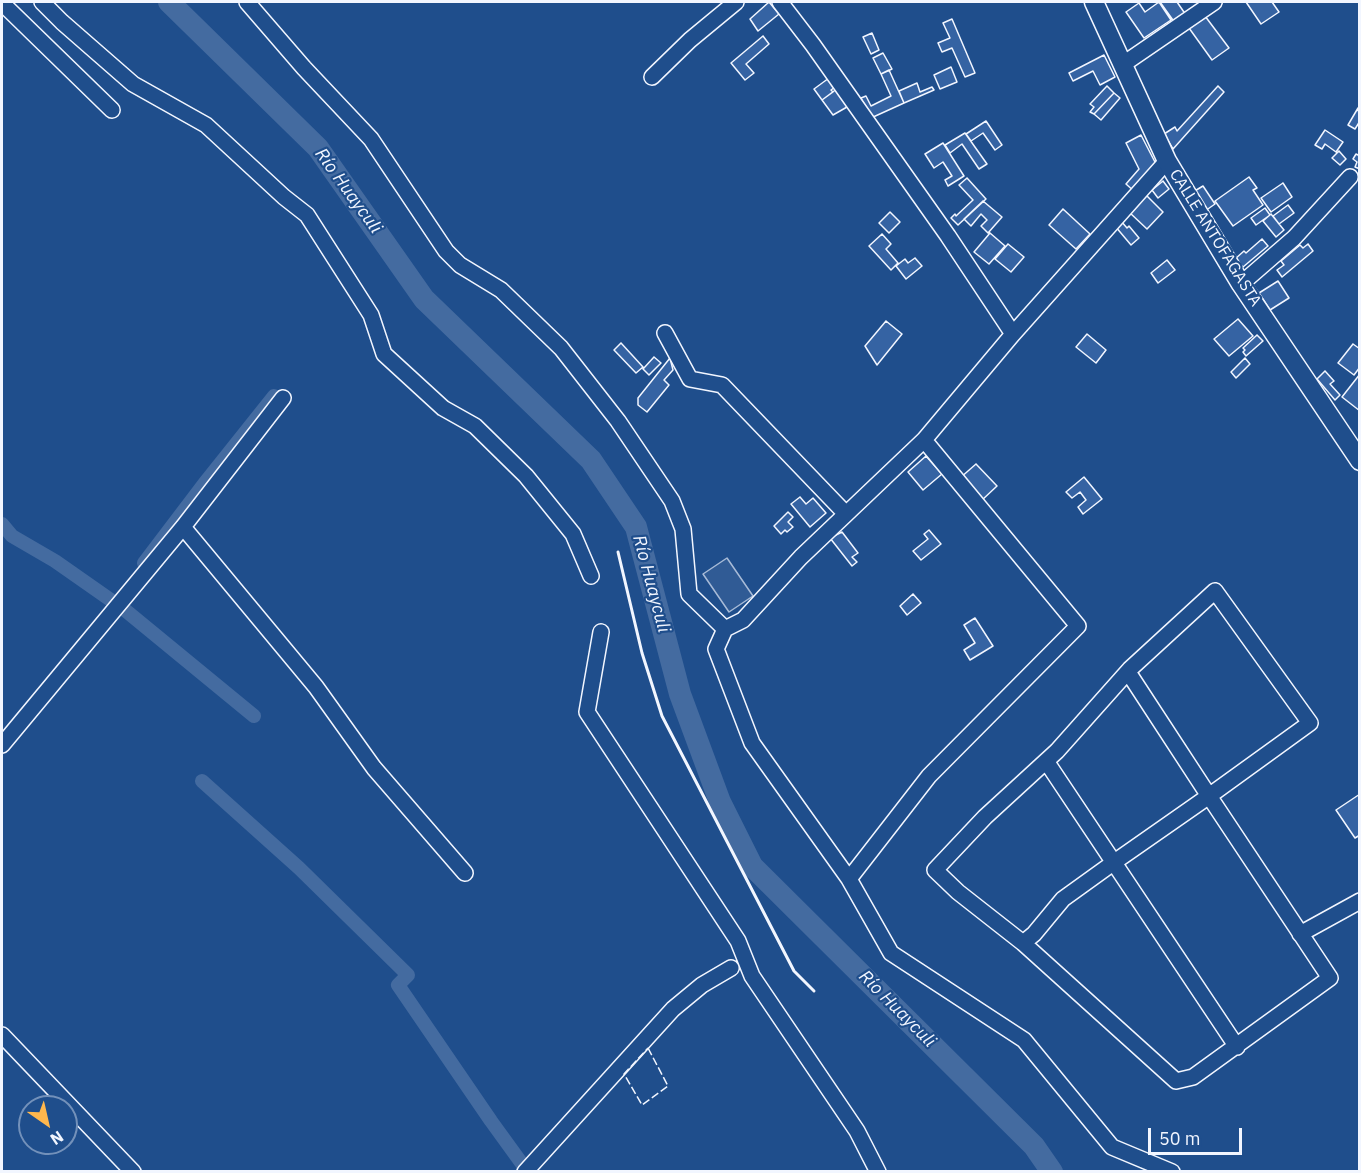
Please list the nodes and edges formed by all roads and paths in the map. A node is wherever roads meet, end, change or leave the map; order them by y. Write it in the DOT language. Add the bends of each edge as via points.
graph roads {
  1 [pos="42,2"];
  2 [pos="247,2"];
  3 [pos="736,2"];
  4 [pos="780,2"];
  5 [pos="1094,2"];
  6 [pos="1214,2"];
  7 [pos="2,3"];
  8 [pos="1122,65"];
  9 [pos="652,77"];
  10 [pos="111,110"];
  11 [pos="1167,161"];
  12 [pos="1350,177"];
  13 [pos="1241,284"];
  14 [pos="665,333"];
  15 [pos="1013,334"];
  16 [pos="283,398"];
  17 [pos="924,440"];
  18 [pos="1359,461"];
  19 [pos="846,514"];
  20 [pos="183,527"];
  21 [pos="591,576"];
  22 [pos="725,630"];
  23 [pos="601,632"];
  24 [pos="1128,672"];
  25 [pos="2,745"];
  26 [pos="1046,762"];
  27 [pos="1209,796"];
  28 [pos="1113,863"];
  29 [pos="465,873"];
  30 [pos="849,879"];
  31 [pos="1359,901"];
  32 [pos="1300,934"];
  33 [pos="1023,943"];
  34 [pos="731,968"];
  35 [pos="2,1035"];
  36 [pos="1237,1047"];
  37 [pos="133,1172"];
  38 [pos="525,1172"];
  39 [pos="878,1172"];
  40 [pos="1172,1172"];
  1 -- 21 [label="street" via="133,84 206,125 307,214 371,315 384,354 443,408 475,426 526,476 573,534"];
  2 -- 22 [label="street" via="371,139 446,251 460,265 501,290 561,348 618,421 672,501 683,529 689,594"];
  3 -- 9 [label="street"];
  4 -- 15 [label="street" via="948,236"];
  5 -- 8 [label="main road, CALLE ANTOFAGASTA"];
  6 -- 8 [label="street"];
  7 -- 10 [label="street"];
  8 -- 11 [label="main road, CALLE ANTOFAGASTA"];
  11 -- 13 [label="main road, CALLE ANTOFAGASTA"];
  11 -- 15 [label="street"];
  12 -- 13 [label="street" via="1294,238"];
  13 -- 18 [label="main road, CALLE ANTOFAGASTA"];
  14 -- 19 [label="street" via="690,379 722,385"];
  15 -- 17 [label="street"];
  16 -- 20 [label="street"];
  17 -- 19 [label="street"];
  17 -- 30 [label="street" via="1078,626 929,776"];
  19 -- 22 [label="street" via="743,620"];
  20 -- 25 [label="street"];
  20 -- 29 [label="street" via="316,687 374,768"];
  22 -- 30 [label="street" via="716,649 752,743"];
  23 -- 39 [label="street" via="587,712 738,941 752,976 857,1131"];
  24 -- 26 [label="street"];
  24 -- 27 [label="street"];
  24 -- 27 [label="street" via="1215,591 1310,723"];
  26 -- 28 [label="street"];
  26 -- 33 [label="street" via="985,816 935,870"];
  27 -- 28 [label="street"];
  27 -- 32 [label="street"];
  28 -- 33 [label="street" via="1063,899"];
  28 -- 36 [label="street"];
  30 -- 40 [label="street" via="891,953 1024,1040 1112,1148"];
  31 -- 32 [label="street"];
  32 -- 36 [label="street" via="1330,978"];
  33 -- 36 [label="street" via="1176,1081 1193,1077"];
  34 -- 38 [label="street" via="673,1009"];
  35 -- 37 [label="street"];
}
